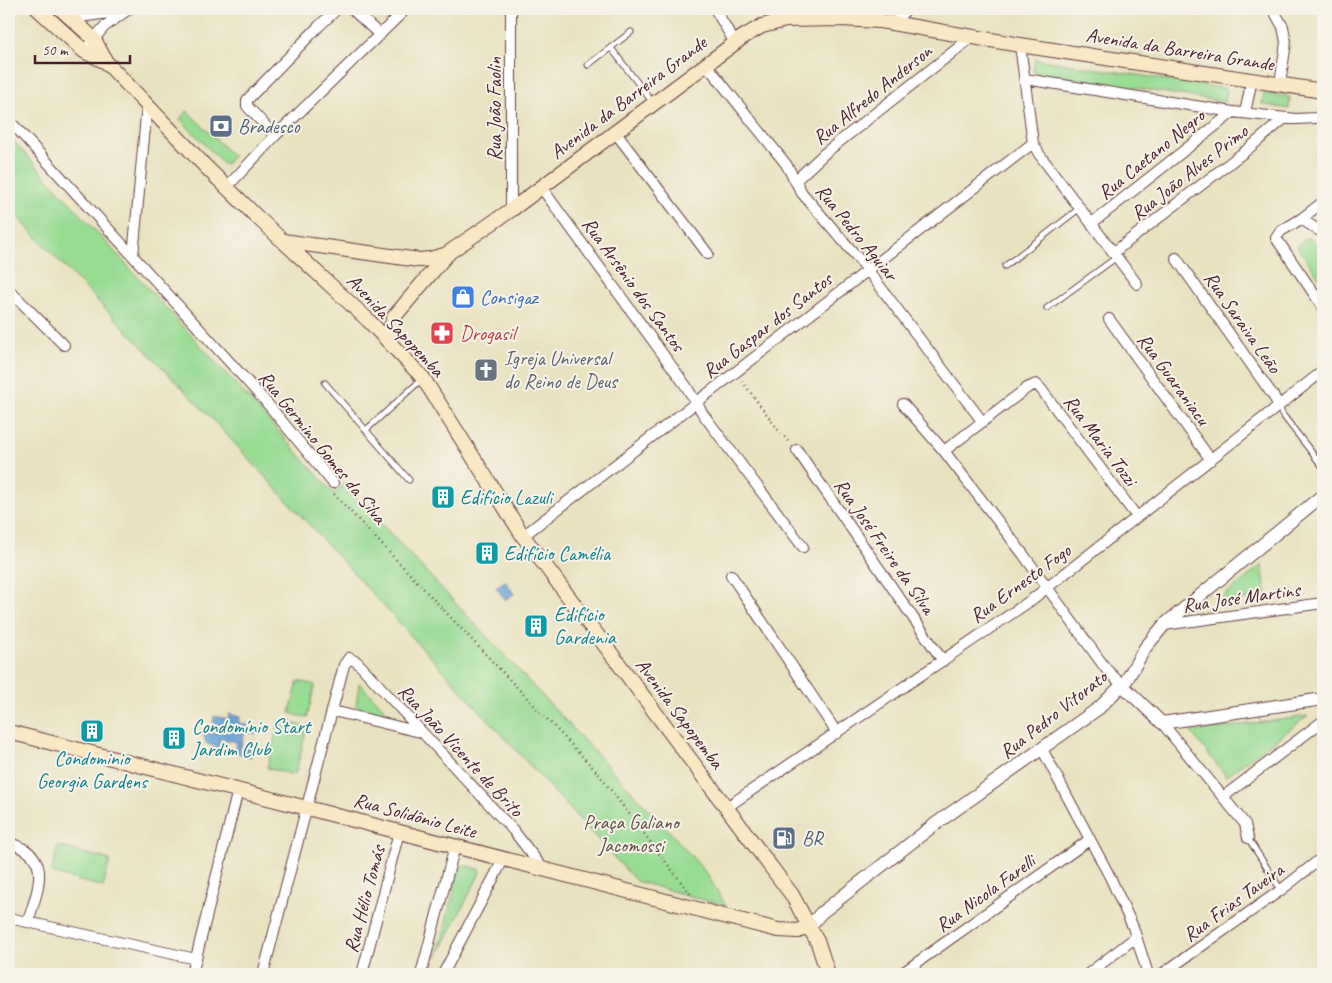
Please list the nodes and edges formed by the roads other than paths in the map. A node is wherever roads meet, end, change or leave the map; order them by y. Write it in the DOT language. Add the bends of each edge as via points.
graph roads {
  1 [pos="38,9"];
  2 [pos="61,9"];
  3 [pos="337,9"];
  4 [pos="352,9"];
  5 [pos="406,9"];
  6 [pos="511,9"];
  7 [pos="716,9"];
  8 [pos="907,9"];
  9 [pos="1273,9"];
  10 [pos="127,10"];
  11 [pos="75,14"];
  12 [pos="794,14"];
  13 [pos="892,23"];
  14 [pos="62,31"];
  15 [pos="631,32"];
  16 [pos="380,35"];
  17 [pos="972,36"];
  18 [pos="94,39"];
  19 [pos="734,43"];
  20 [pos="1020,45"];
  21 [pos="610,48"];
  22 [pos="84,51"];
  23 [pos="106,62"];
  24 [pos="706,64"];
  25 [pos="588,65"];
  26 [pos="1252,79"];
  27 [pos="1026,80"];
  28 [pos="1280,84"];
  29 [pos="1323,91"];
  30 [pos="653,104"];
  31 [pos="147,105"];
  32 [pos="1233,112"];
  33 [pos="1245,113"];
  34 [pos="1323,114"];
  35 [pos="1285,118"];
  36 [pos="9,120"];
  37 [pos="615,132"];
  38 [pos="275,136"];
  39 [pos="1033,143"];
  40 [pos="795,181"];
  41 [pos="227,187"];
  42 [pos="542,187"];
  43 [pos="1323,202"];
  44 [pos="1080,208"];
  45 [pos="511,210"];
  46 [pos="1301,219"];
  47 [pos="1092,224"];
  48 [pos="1323,233"];
  49 [pos="283,241"];
  50 [pos="326,246"];
  51 [pos="448,253"];
  52 [pos="708,254"];
  53 [pos="1115,255"];
  54 [pos="133,256"];
  55 [pos="1176,258"];
  56 [pos="410,260"];
  57 [pos="1005,266"];
  58 [pos="314,269"];
  59 [pos="867,270"];
  60 [pos="423,283"];
  61 [pos="1137,284"];
  62 [pos="9,290"];
  63 [pos="1323,307"];
  64 [pos="1046,308"];
  65 [pos="394,317"];
  66 [pos="1109,318"];
  67 [pos="368,320"];
  68 [pos="390,342"];
  69 [pos="64,345"];
  70 [pos="1323,371"];
  71 [pos="423,378"];
  72 [pos="325,383"];
  73 [pos="696,403"];
  74 [pos="903,404"];
  75 [pos="1279,406"];
  76 [pos="982,422"];
  77 [pos="366,430"];
  78 [pos="798,450"];
  79 [pos="944,451"];
  80 [pos="1210,460"];
  81 [pos="1323,467"];
  82 [pos="409,480"];
  83 [pos="333,483"];
  84 [pos="1323,495"];
  85 [pos="1137,517"];
  86 [pos="523,536"];
  87 [pos="803,547"];
  88 [pos="731,574"];
  89 [pos="1046,587"];
  90 [pos="1323,603"];
  91 [pos="1164,625"];
  92 [pos="943,661"];
  93 [pos="1122,685"];
  94 [pos="1323,699"];
  95 [pos="333,711"];
  96 [pos="1323,721"];
  97 [pos="1162,723"];
  98 [pos="9,732"];
  99 [pos="420,732"];
  100 [pos="837,733"];
  101 [pos="1042,749"];
  102 [pos="238,790"];
  103 [pos="1223,796"];
  104 [pos="727,807"];
  105 [pos="307,808"];
  106 [pos="400,832"];
  107 [pos="1248,838"];
  108 [pos="1089,840"];
  109 [pos="9,843"];
  110 [pos="455,846"];
  111 [pos="1323,857"];
  112 [pos="503,860"];
  113 [pos="544,870"];
  114 [pos="1281,890"];
  115 [pos="9,918"];
  116 [pos="28,922"];
  117 [pos="810,926"];
  118 [pos="1136,937"];
  119 [pos="196,959"];
  120 [pos="192,974"];
  121 [pos="263,974"];
  122 [pos="362,974"];
  123 [pos="421,974"];
  124 [pos="443,974"];
  125 [pos="828,974"];
  126 [pos="901,974"];
  127 [pos="1088,974"];
  128 [pos="1148,974"];
  129 [pos="1162,974"];
  1 -- 14 [label="main road, Avenida Sapopemba"];
  2 -- 11 [label="main road, Avenida Sapopemba"];
  3 -- 38 [label="street" via="247,100 247,106"];
  4 -- 16 [label="street"];
  5 -- 16 [label="street"];
  6 -- 45 [label="street, Rua João Faolin"];
  7 -- 19 [label="street"];
  8 -- 13 [label="street"];
  9 -- 28 [label="street" via="1283,27 1286,42"];
  10 -- 11 [label="street"];
  10 -- 18 [label="street"];
  11 -- 14 [label="street"];
  11 -- 18 [label="main road, Avenida Sapopemba"];
  12 -- 13 [label="main road, Avenida da Barreira Grande"];
  12 -- 19 [label="main road, Avenida da Barreira Grande" via="786,20 762,26"];
  13 -- 17 [label="main road, Avenida da Barreira Grande"];
  14 -- 22 [label="main road, Avenida Sapopemba"];
  15 -- 21 [label="lane"];
  16 -- 38 [label="street"];
  17 -- 20 [label="main road, Avenida da Barreira Grande"];
  17 -- 40 [label="street, Rua Alfredo Anderson" via="825,153"];
  18 -- 22 [label="street"];
  18 -- 23 [label="main road, Avenida Sapopemba"];
  19 -- 24 [label="main road, Avenida da Barreira Grande"];
  20 -- 26 [label="main road, Avenida da Barreira Grande"];
  20 -- 27 [label="street"];
  21 -- 25 [label="lane"];
  21 -- 30 [label="lane"];
  22 -- 23 [label="main road, Avenida Sapopemba"];
  23 -- 31 [label="main road, Avenida Sapopemba"];
  24 -- 30 [label="main road, Avenida da Barreira Grande"];
  24 -- 40 [label="street, Rua Pedro Aguiar" via="786,164"];
  26 -- 28 [label="main road, Avenida da Barreira Grande"];
  26 -- 33 [label="street"];
  27 -- 32 [label="street"];
  27 -- 39 [label="street"];
  28 -- 29 [label="main road, Avenida da Barreira Grande"];
  30 -- 37 [label="main road, Avenida da Barreira Grande"];
  31 -- 41 [label="main road, Avenida Sapopemba"];
  31 -- 54 [label="street"];
  32 -- 33 [label="street"];
  32 -- 47 [label="street, Rua Caetano Negro"];
  33 -- 35 [label="street"];
  34 -- 35 [label="street" via="1308,120"];
  35 -- 53 [label="street, Rua João Alves Primo"];
  36 -- 54 [label="street, Rua Germino Gomes da Silva"];
  37 -- 42 [label="main road, Avenida da Barreira Grande"];
  37 -- 52 [label="street"];
  38 -- 41 [label="street"];
  39 -- 44 [label="street"];
  39 -- 59 [label="street, Rua Gaspar dos Santos"];
  40 -- 59 [label="street, Rua Pedro Aguiar"];
  41 -- 49 [label="main road, Avenida Sapopemba"];
  42 -- 45 [label="main road, Avenida da Barreira Grande"];
  42 -- 73 [label="street, Rua Arsênio dos Santos"];
  43 -- 46 [label="street"];
  44 -- 47 [label="street"];
  44 -- 57 [label="lane"];
  45 -- 51 [label="main road, Avenida da Barreira Grande"];
  46 -- 48 [label="street"];
  46 -- 63 [label="street" via="1276,236"];
  47 -- 53 [label="street"];
  49 -- 50 [label="main road, Avenida da Barreira Grande"];
  49 -- 58 [label="main road, Avenida Sapopemba"];
  50 -- 56 [label="main road, Avenida da Barreira Grande"];
  50 -- 58 [label="main road" via="315,255"];
  51 -- 56 [label="main road, Avenida da Barreira Grande" via="427,260"];
  51 -- 60 [label="main road, Avenida da Barreira Grande"];
  53 -- 61 [label="street"];
  53 -- 64 [label="lane"];
  54 -- 83 [label="street, Rua Germino Gomes da Silva" via="266,402"];
  55 -- 75 [label="street, Rua Saraiva Leão"];
  56 -- 60 [label="main road" via="420,270"];
  58 -- 67 [label="main road, Avenida Sapopemba"];
  59 -- 73 [label="street, Rua Gaspar dos Santos"];
  59 -- 76 [label="street, Rua Pedro Aguiar"];
  60 -- 65 [label="main road, Avenida da Barreira Grande"];
  62 -- 69 [label="street"];
  65 -- 67 [label="main road"];
  65 -- 68 [label="main road"];
  66 -- 80 [label="street, Rua Guaraniacu"];
  67 -- 68 [label="main road, Avenida Sapopemba"];
  68 -- 71 [label="main road, Avenida Sapopemba"];
  70 -- 75 [label="street, Rua Ernesto Fogo"];
  71 -- 77 [label="lane"];
  71 -- 86 [label="main road, Avenida Sapopemba"];
  72 -- 77 [label="lane"];
  73 -- 86 [label="street, Rua Gaspar dos Santos"];
  73 -- 87 [label="street, Rua Arsênio dos Santos"];
  74 -- 79 [label="street"];
  75 -- 80 [label="street, Rua Ernesto Fogo"];
  75 -- 81 [label="lane"];
  76 -- 79 [label="street"];
  76 -- 85 [label="street, Rua Maria Tozzi" via="1037,384"];
  77 -- 82 [label="lane"];
  78 -- 92 [label="street, Rua José Freire da Silva"];
  79 -- 89 [label="street"];
  80 -- 85 [label="street, Rua Ernesto Fogo"];
  84 -- 91 [label="street, Rua Pedro Vitorato"];
  85 -- 89 [label="street, Rua Ernesto Fogo"];
  86 -- 104 [label="main road, Avenida Sapopemba"];
  88 -- 100 [label="street"];
  89 -- 92 [label="street, Rua Ernesto Fogo"];
  89 -- 93 [label="street" via="1106,669"];
  90 -- 91 [label="street, Rua José Martins"];
  91 -- 93 [label="street, Rua Pedro Vitorato"];
  92 -- 100 [label="street, Rua Ernesto Fogo"];
  93 -- 97 [label="street"];
  93 -- 101 [label="street, Rua Pedro Vitorato" via="1099,708"];
  94 -- 97 [label="street"];
  95 -- 99 [label="street"];
  95 -- 99 [label="street, Rua João Vicente de Brito" via="344,665 349,658 357,662"];
  95 -- 105 [label="street"];
  96 -- 103 [label="street"];
  97 -- 103 [label="street"];
  98 -- 102 [label="main road, Rua Solidônio Leite"];
  99 -- 113 [label="street, Rua João Vicente de Brito" via="513,830"];
  100 -- 104 [label="street, Rua Ernesto Fogo"];
  101 -- 108 [label="street"];
  101 -- 117 [label="street, Rua Pedro Vitorato" via="934,825 821,913"];
  102 -- 105 [label="main road, Rua Solidônio Leite"];
  102 -- 119 [label="street"];
  103 -- 107 [label="street" via="1245,824"];
  104 -- 117 [label="main road, Avenida Sapopemba" via="792,895"];
  105 -- 106 [label="main road, Rua Solidônio Leite"];
  105 -- 121 [label="street"];
  106 -- 110 [label="main road, Rua Solidônio Leite"];
  106 -- 122 [label="street, Rua Hélio Tomás"];
  107 -- 114 [label="lane"];
  108 -- 118 [label="street" via="1110,877"];
  108 -- 126 [label="street, Rua Nicola Farelli"];
  109 -- 116 [label="street" via="27,850 39,866"];
  110 -- 112 [label="main road, Rua Solidônio Leite"];
  110 -- 123 [label="street"];
  111 -- 114 [label="street, Rua Frias Taveira"];
  112 -- 113 [label="main road, Rua Solidônio Leite"];
  112 -- 124 [label="street"];
  113 -- 117 [label="main road, Rua Solidônio Leite" via="787,932 798,932"];
  114 -- 129 [label="street, Rua Frias Taveira"];
  115 -- 116 [label="street"];
  116 -- 119 [label="street"];
  117 -- 125 [label="main road, Avenida Sapopemba"];
  118 -- 127 [label="street"];
  118 -- 128 [label="street"];
  119 -- 120 [label="street"];
}
